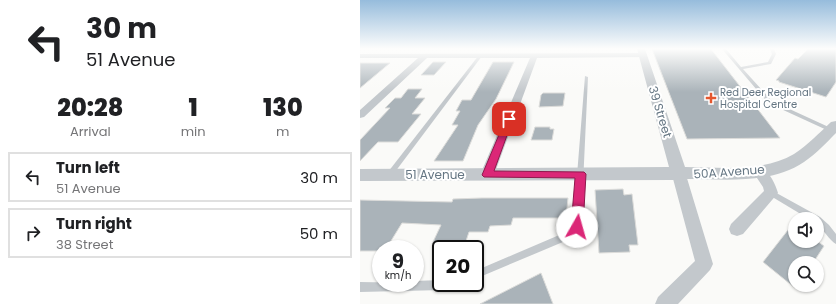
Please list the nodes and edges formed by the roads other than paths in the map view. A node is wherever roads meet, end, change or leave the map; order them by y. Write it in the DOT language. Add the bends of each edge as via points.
graph roads {
  1 [pos="417,63"];
  2 [pos="475,63"];
  3 [pos="531,63"];
  4 [pos="645,63"];
  5 [pos="736,63"];
  6 [pos="769,63"];
  7 [pos="740,68"];
  8 [pos="586,77"];
  9 [pos="360,115"];
  10 [pos="833,127"];
  11 [pos="759,172"];
  12 [pos="581,174"];
  13 [pos="389,175"];
  14 [pos="487,175"];
  15 [pos="679,175"];
  16 [pos="360,176"];
  17 [pos="771,193"];
  18 [pos="805,212"];
  19 [pos="824,225"];
  20 [pos="737,229"];
  21 [pos="836,240"];
  22 [pos="484,270"];
  23 [pos="432,285"];
  24 [pos="360,287"];
  25 [pos="665,304"];
  1 -- 9 [label="street"];
  2 -- 13 [label="lane"];
  3 -- 14 [label="street"];
  4 -- 15 [label="street, 39 Street"];
  5 -- 7 [label="lane"];
  6 -- 7 [label="lane"];
  7 -- 10 [label="lane" via="774,105"];
  8 -- 12 [label="lane"];
  10 -- 11 [label="street, 50A Avenue" via="808,154 792,163"];
  11 -- 15 [label="street, 50A Avenue"];
  11 -- 17 [label="street"];
  12 -- 14 [label="street, 51 Avenue"];
  12 -- 15 [label="street, 51 Avenue"];
  12 -- 22 [label="lane" via="578,222 573,232"];
  13 -- 14 [label="street, 51 Avenue"];
  13 -- 16 [label="street, 51 Avenue"];
  15 -- 25 [label="street" via="704,264"];
  17 -- 18 [label="lane"];
  17 -- 20 [label="street"];
  19 -- 21 [label="lane"];
  23 -- 24 [label="lane"];
}
